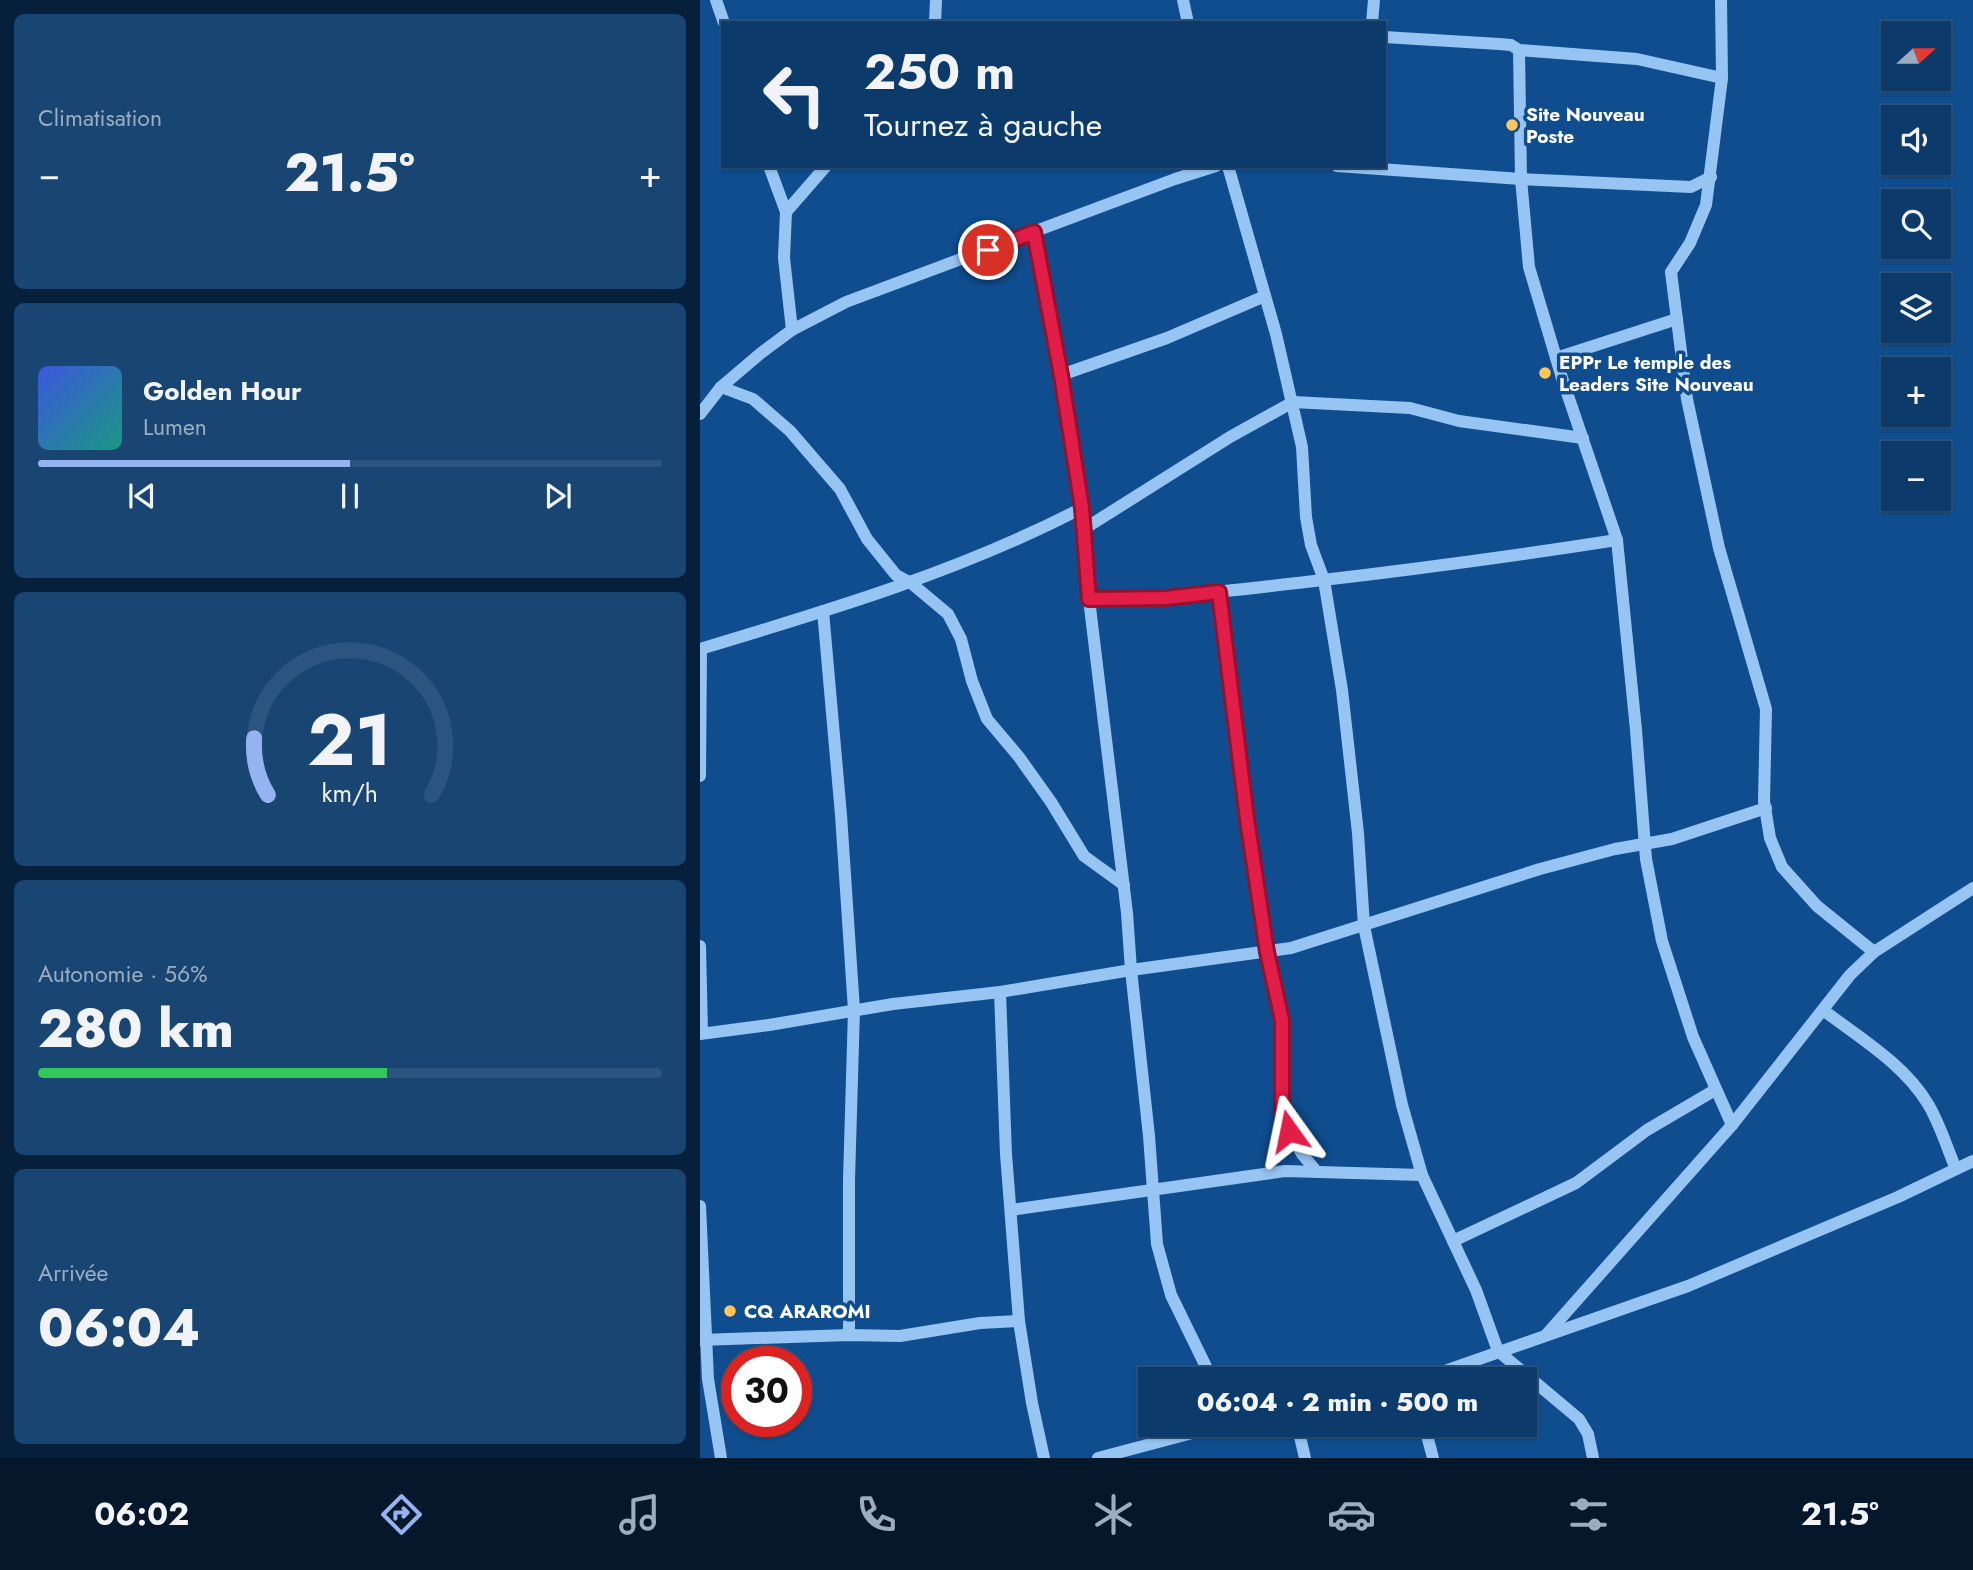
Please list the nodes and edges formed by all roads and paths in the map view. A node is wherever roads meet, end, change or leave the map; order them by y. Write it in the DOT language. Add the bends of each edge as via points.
graph roads {
  1 [pos="716,0"];
  2 [pos="936,0"];
  3 [pos="1183,0"];
  4 [pos="1374,0"];
  5 [pos="1721,0"];
  6 [pos="723,21"];
  7 [pos="934,21"];
  8 [pos="1188,21"];
  9 [pos="1372,21"];
  10 [pos="1386,37"];
  11 [pos="1519,50"];
  12 [pos="1722,78"];
  13 [pos="770,168"];
  14 [pos="825,168"];
  15 [pos="1210,168"];
  16 [pos="1229,168"];
  17 [pos="1365,168"];
  18 [pos="1711,177"];
  19 [pos="1521,179"];
  20 [pos="786,212"];
  21 [pos="1034,232"];
  22 [pos="1265,296"];
  23 [pos="1677,319"];
  24 [pos="792,330"];
  25 [pos="1556,358"];
  26 [pos="1061,375"];
  27 [pos="721,387"];
  28 [pos="1293,402"];
  29 [pos="702,407"];
  30 [pos="1583,438"];
  31 [pos="1082,508"];
  32 [pos="1084,529"];
  33 [pos="1618,540"];
  34 [pos="1324,580"];
  35 [pos="911,583"];
  36 [pos="1219,592"];
  37 [pos="1089,599"];
  38 [pos="822,611"];
  39 [pos="701,649"];
  40 [pos="700,776"];
  41 [pos="1766,808"];
  42 [pos="1644,844"];
  43 [pos="1124,885"];
  44 [pos="1973,888"];
  45 [pos="1364,926"];
  46 [pos="700,946"];
  47 [pos="1267,952"];
  48 [pos="1874,952"];
  49 [pos="1131,970"];
  50 [pos="1000,992"];
  51 [pos="855,1010"];
  52 [pos="1823,1010"];
  53 [pos="701,1034"];
  54 [pos="1715,1090"];
  55 [pos="1732,1125"];
  56 [pos="1973,1161"];
  57 [pos="1956,1169"];
  58 [pos="1317,1172"];
  59 [pos="1422,1175"];
  60 [pos="1152,1188"];
  61 [pos="700,1206"];
  62 [pos="1011,1210"];
  63 [pos="1453,1241"];
  64 [pos="1018,1321"];
  65 [pos="849,1335"];
  66 [pos="1546,1335"];
  67 [pos="703,1340"];
  68 [pos="1498,1351"];
  69 [pos="1206,1367"];
  70 [pos="1455,1367"];
  71 [pos="1177,1437"];
  72 [pos="1300,1437"];
  73 [pos="1427,1437"];
  74 [pos="721,1458"];
  75 [pos="1044,1458"];
  76 [pos="1098,1458"];
  77 [pos="1305,1458"];
  78 [pos="1433,1458"];
  79 [pos="1593,1458"];
  1 -- 6 [label="street"];
  2 -- 7 [label="street"];
  3 -- 8 [label="street"];
  4 -- 9 [label="street"];
  5 -- 12 [label="street"];
  10 -- 11 [label="street" via="1511,45"];
  11 -- 12 [label="street" via="1637,60"];
  11 -- 19 [label="street"];
  12 -- 18 [label="street"];
  13 -- 20 [label="street"];
  14 -- 20 [label="street"];
  15 -- 21 [label="street"];
  16 -- 22 [label="street"];
  17 -- 19 [label="street"];
  18 -- 19 [label="street" via="1691,187"];
  18 -- 23 [label="street" via="1706,205 1690,243 1671,272"];
  19 -- 25 [label="street" via="1529,267"];
  20 -- 24 [label="street" via="784,257"];
  21 -- 24 [label="street" via="846,302"];
  21 -- 26 [label="street"];
  22 -- 26 [label="street" via="1167,338"];
  22 -- 28 [label="street"];
  23 -- 25 [label="street"];
  23 -- 41 [label="street" via="1702,474 1766,709"];
  24 -- 27 [label="street"];
  25 -- 30 [label="street"];
  26 -- 31 [label="street"];
  27 -- 29 [label="street"];
  27 -- 35 [label="street" via="753,399 790,431 840,489 867,539 896,575"];
  28 -- 30 [label="street" via="1410,408 1460,421"];
  28 -- 32 [label="street"];
  28 -- 34 [label="street" via="1309,531"];
  30 -- 33 [label="street"];
  31 -- 32 [label="street"];
  31 -- 35 [label="street"];
  32 -- 37 [label="street"];
  33 -- 34 [label="street"];
  33 -- 42 [label="street"];
  34 -- 36 [label="street"];
  34 -- 45 [label="street" via="1342,690"];
  35 -- 38 [label="street"];
  35 -- 43 [label="street" via="948,614 987,719 1019,757 1084,856"];
  36 -- 37 [label="street"];
  36 -- 47 [label="street"];
  37 -- 43 [label="street"];
  38 -- 39 [label="street"];
  38 -- 51 [label="street"];
  39 -- 40 [label="street"];
  41 -- 42 [label="street"];
  41 -- 48 [label="street" via="1770,838 1782,867 1818,906"];
  42 -- 45 [label="street" via="1540,869"];
  42 -- 54 [label="street" via="1662,941"];
  43 -- 49 [label="street"];
  44 -- 48 [label="street"];
  45 -- 47 [label="street"];
  45 -- 59 [label="street" via="1402,1105"];
  46 -- 53 [label="street"];
  47 -- 49 [label="street"];
  47 -- 58 [label="street" via="1282,1020 1282,1109 1289,1131"];
  48 -- 52 [label="street"];
  49 -- 50 [label="street"];
  49 -- 60 [label="street"];
  50 -- 51 [label="street"];
  50 -- 62 [label="street"];
  51 -- 53 [label="street"];
  51 -- 65 [label="street"];
  52 -- 55 [label="street"];
  52 -- 57 [label="street" via="1909,1079 1928,1105"];
  54 -- 55 [label="street"];
  54 -- 63 [label="street" via="1647,1130 1576,1183"];
  55 -- 66 [label="street"];
  56 -- 57 [label="street"];
  57 -- 66 [label="street" via="1688,1286"];
  58 -- 59 [label="street"];
  58 -- 60 [label="street" via="1285,1171"];
  59 -- 63 [label="street"];
  60 -- 62 [label="street"];
  60 -- 69 [label="street" via="1157,1244 1171,1295"];
  61 -- 67 [label="street"];
  62 -- 64 [label="street"];
  63 -- 68 [label="street"];
  64 -- 65 [label="street" via="900,1336"];
  64 -- 75 [label="street"];
  65 -- 67 [label="street"];
  66 -- 68 [label="street"];
  67 -- 74 [label="street"];
  68 -- 70 [label="street"];
  68 -- 79 [label="street" via="1579,1419"];
  71 -- 76 [label="street"];
  72 -- 77 [label="street"];
  73 -- 78 [label="street"];
}
